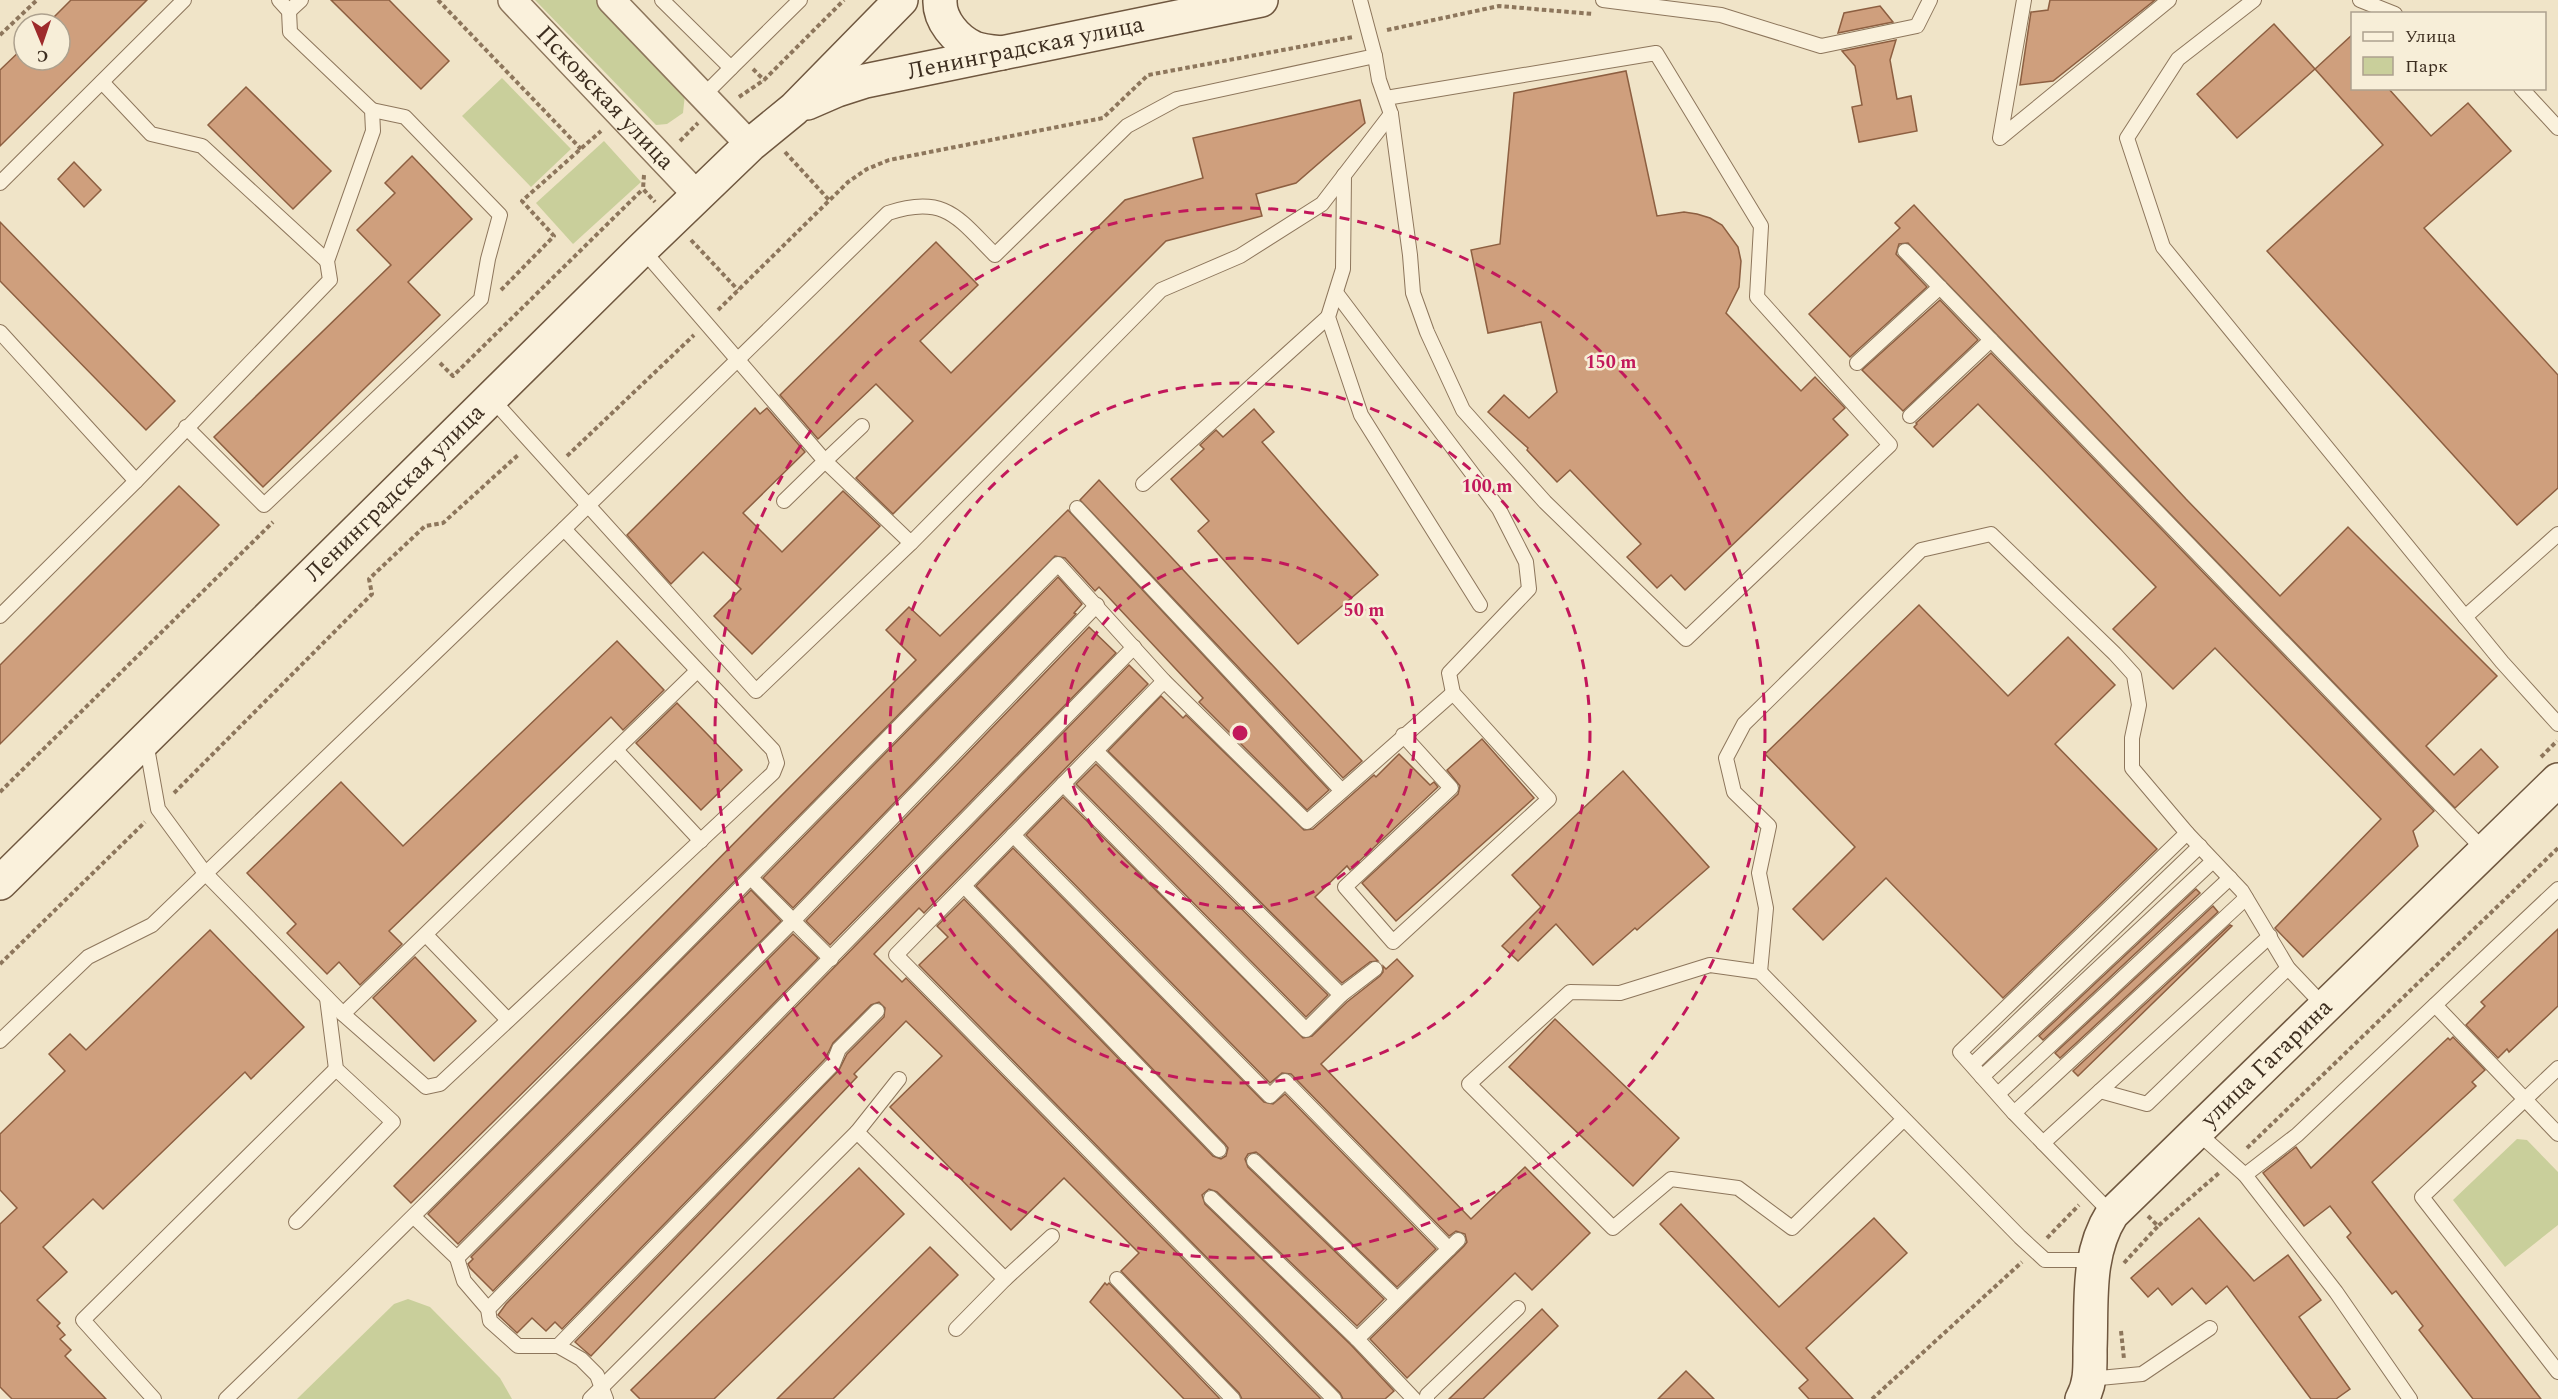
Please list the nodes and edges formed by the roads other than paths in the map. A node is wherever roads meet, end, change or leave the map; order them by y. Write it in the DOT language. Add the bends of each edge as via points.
graph roads {
  1 [pos="184,0"];
  2 [pos="279,0"];
  3 [pos="301,0"];
  4 [pos="512,0"];
  5 [pos="611,0"];
  6 [pos="662,0"];
  7 [pos="800,0"];
  8 [pos="901,0"];
  9 [pos="940,0"];
  10 [pos="1261,0"];
  11 [pos="1360,0"];
  12 [pos="1603,0"];
  13 [pos="1930,0"];
  14 [pos="2024,0"];
  15 [pos="2169,0"];
  16 [pos="2254,0"];
  17 [pos="2360,0"];
  18 [pos="289,11"];
  19 [pos="2391,12"];
  20 [pos="1003,54"];
  21 [pos="1375,56"];
  22 [pos="731,68"];
  23 [pos="102,82"];
  24 [pos="2523,90"];
  25 [pos="1386,98"];
  26 [pos="708,102"];
  27 [pos="794,109"];
  28 [pos="372,110"];
  29 [pos="1391,114"];
  30 [pos="2558,128"];
  31 [pos="750,146"];
  32 [pos="1344,175"];
  33 [pos="0,183"];
  34 [pos="698,196"];
  35 [pos="642,249"];
  36 [pos="1905,251"];
  37 [pos="327,261"];
  38 [pos="1940,287"];
  39 [pos="1337,294"];
  40 [pos="1328,317"];
  41 [pos="0,333"];
  42 [pos="1991,340"];
  43 [pos="739,360"];
  44 [pos="1857,363"];
  45 [pos="492,399"];
  46 [pos="1910,416"];
  47 [pos="862,426"];
  48 [pos="186,427"];
  49 [pos="825,461"];
  50 [pos="136,481"];
  51 [pos="1143,484"];
  52 [pos="784,501"];
  53 [pos="586,505"];
  54 [pos="1077,508"];
  55 [pos="564,529"];
  56 [pos="2558,534"];
  57 [pos="911,543"];
  58 [pos="1097,605"];
  59 [pos="1480,605"];
  60 [pos="0,616"];
  61 [pos="2465,617"];
  62 [pos="1134,647"];
  63 [pos="697,671"];
  64 [pos="1164,681"];
  65 [pos="1454,693"];
  66 [pos="2558,724"];
  67 [pos="1403,735"];
  68 [pos="146,739"];
  69 [pos="616,750"];
  70 [pos="1096,751"];
  71 [pos="2558,780"];
  72 [pos="1063,784"];
  73 [pos="1342,791"];
  74 [pos="2187,833"];
  75 [pos="1013,835"];
  76 [pos="701,841"];
  77 [pos="2200,846"];
  78 [pos="2485,851"];
  79 [pos="2213,861"];
  80 [pos="205,873"];
  81 [pos="751,878"];
  82 [pos="2230,878"];
  83 [pos="0,883"];
  84 [pos="964,886"];
  85 [pos="2558,889"];
  86 [pos="2246,898"];
  87 [pos="793,921"];
  88 [pos="426,935"];
  89 [pos="2270,936"];
  90 [pos="831,959"];
  91 [pos="1375,969"];
  92 [pos="2288,969"];
  93 [pos="1760,972"];
  94 [pos="1341,995"];
  95 [pos="327,998"];
  96 [pos="2435,1005"];
  97 [pos="2325,1007"];
  98 [pos="877,1011"];
  99 [pos="343,1014"];
  100 [pos="508,1020"];
  101 [pos="0,1041"];
  102 [pos="1972,1065"];
  103 [pos="2558,1068"];
  104 [pos="336,1069"];
  105 [pos="1982,1077"];
  106 [pos="899,1079"];
  107 [pos="2100,1091"];
  108 [pos="1998,1094"];
  109 [pos="2525,1099"];
  110 [pos="2014,1113"];
  111 [pos="1904,1119"];
  112 [pos="857,1132"];
  113 [pos="2197,1132"];
  114 [pos="2558,1134"];
  115 [pos="2043,1143"];
  116 [pos="1219,1150"];
  117 [pos="1254,1161"];
  118 [pos="2245,1175"];
  119 [pos="1211,1198"];
  120 [pos="2110,1202"];
  121 [pos="414,1217"];
  122 [pos="296,1222"];
  123 [pos="1052,1236"];
  124 [pos="457,1258"];
  125 [pos="2107,1264"];
  126 [pos="1005,1279"];
  127 [pos="1118,1279"];
  128 [pos="1398,1299"];
  129 [pos="1518,1308"];
  130 [pos="488,1309"];
  131 [pos="2210,1328"];
  132 [pos="956,1329"];
  133 [pos="1357,1339"];
  134 [pos="558,1346"];
  135 [pos="2558,1372"];
  136 [pos="2090,1392"];
  137 [pos="604,1393"];
  138 [pos="2404,1397"];
  139 [pos="154,1399"];
  140 [pos="226,1399"];
  141 [pos="590,1399"];
  142 [pos="1233,1399"];
  143 [pos="1334,1399"];
  144 [pos="1414,1399"];
  145 [pos="1427,1399"];
  1 -- 23 [label="lane"];
  2 -- 18 [label="lane"];
  3 -- 18 [label="lane"];
  4 -- 34 [label="street, Псковская улица" via="653,166"];
  5 -- 26 [label="street"];
  6 -- 22 [label="lane"];
  7 -- 22 [label="lane"];
  8 -- 27 [label="main road, Ленинградская улица"];
  9 -- 20 [label="main road" via="948,26 958,38 974,48"];
  10 -- 20 [label="main road, Ленинградская улица"];
  11 -- 21 [label="lane"];
  12 -- 13 [label="lane" via="1721,15 1821,46 1917,26"];
  14 -- 15 [label="lane" via="2000,138"];
  16 -- 61 [label="lane" via="2178,59 2127,138 2163,247"];
  17 -- 19 [label="lane"];
  18 -- 28 [label="lane" via="290,32"];
  20 -- 27 [label="main road, Ленинградская улица" via="865,81"];
  21 -- 25 [label="lane"];
  21 -- 43 [label="lane" via="1167,104 1127,126 995,255 953,213 921,205 888,213"];
  22 -- 26 [label="lane"];
  23 -- 33 [label="lane"];
  23 -- 37 [label="lane" via="152,134 202,146"];
  24 -- 30 [label="lane"];
  25 -- 29 [label="lane"];
  25 -- 29 [label="lane" via="1656,53 1761,226 1757,297 1890,445 1686,639 1545,502 1463,410 1413,293"];
  26 -- 31 [label="street"];
  27 -- 31 [label="main road, Ленинградская улица"];
  28 -- 37 [label="lane" via="373,130"];
  28 -- 48 [label="lane" via="405,117 500,215 481,299 264,506"];
  29 -- 32 [label="lane"];
  31 -- 34 [label="main road, Ленинградская улица"];
  32 -- 39 [label="lane" via="1342,269"];
  32 -- 57 [label="lane" via="1322,204 1240,256 1161,290"];
  34 -- 35 [label="main road, Ленинградская улица"];
  35 -- 43 [label="lane"];
  35 -- 45 [label="main road, Ленинградская улица"];
  36 -- 38 [label="lane"];
  37 -- 48 [label="lane" via="330,280"];
  38 -- 42 [label="lane"];
  38 -- 44 [label="lane"];
  39 -- 40 [label="lane"];
  39 -- 65 [label="lane" via="1499,509 1526,562 1529,589 1449,673"];
  40 -- 51 [label="lane"];
  40 -- 59 [label="lane" via="1361,415"];
  41 -- 50 [label="lane"];
  42 -- 46 [label="lane"];
  42 -- 78 [label="lane"];
  43 -- 49 [label="lane"];
  43 -- 53 [label="lane"];
  45 -- 53 [label="lane"];
  45 -- 68 [label="main road, Ленинградская улица"];
  47 -- 49 [label="lane"];
  48 -- 50 [label="lane"];
  49 -- 52 [label="lane"];
  49 -- 57 [label="lane"];
  50 -- 60 [label="lane"];
  53 -- 55 [label="lane"];
  53 -- 57 [label="lane" via="756,691"];
  54 -- 73 [label="lane"];
  55 -- 63 [label="lane"];
  55 -- 80 [label="lane"];
  56 -- 61 [label="lane"];
  58 -- 62 [label="lane"];
  58 -- 81 [label="lane" via="1058,564"];
  58 -- 87 [label="lane"];
  61 -- 66 [label="lane"];
  62 -- 64 [label="lane"];
  62 -- 90 [label="lane"];
  63 -- 69 [label="lane"];
  63 -- 76 [label="lane" via="773,750 777,763 773,773"];
  64 -- 70 [label="lane"];
  64 -- 73 [label="lane" via="1307,822"];
  65 -- 67 [label="lane"];
  65 -- 67 [label="lane" via="1549,799 1393,942 1346,887 1451,788"];
  67 -- 73 [label="lane"];
  68 -- 80 [label="lane" via="158,808"];
  68 -- 83 [label="main road, Ленинградская улица"];
  69 -- 76 [label="lane"];
  69 -- 88 [label="lane"];
  70 -- 72 [label="lane"];
  70 -- 94 [label="lane"];
  71 -- 78 [label="main road, улица Гагарина"];
  72 -- 75 [label="lane"];
  72 -- 94 [label="lane" via="1306,1030"];
  74 -- 77 [label="lane"];
  74 -- 93 [label="lane" via="2132,768 2132,738 2139,705 2134,675 2115,654 1991,534 1921,550 1744,724 1726,758 1734,792 1769,826 1760,873 1766,908"];
  74 -- 102 [label="lane" via="1960,1052"];
  75 -- 84 [label="lane"];
  75 -- 128 [label="lane" via="1270,1096 1285,1081 1454,1245"];
  76 -- 100 [label="lane"];
  77 -- 79 [label="lane"];
  77 -- 102 [label="lane"];
  78 -- 97 [label="main road, улица Гагарина"];
  79 -- 82 [label="lane"];
  79 -- 105 [label="lane"];
  80 -- 95 [label="lane"];
  80 -- 101 [label="lane" via="152,925 88,957"];
  81 -- 87 [label="lane"];
  81 -- 121 [label="lane"];
  82 -- 86 [label="lane"];
  82 -- 108 [label="lane"];
  84 -- 116 [label="lane"];
  84 -- 143 [label="lane" via="896,955"];
  85 -- 96 [label="lane"];
  86 -- 89 [label="lane"];
  86 -- 110 [label="lane"];
  87 -- 90 [label="lane"];
  87 -- 124 [label="lane"];
  88 -- 99 [label="lane"];
  88 -- 100 [label="lane"];
  89 -- 92 [label="lane"];
  89 -- 107 [label="lane"];
  90 -- 130 [label="lane"];
  91 -- 94 [label="lane"];
  92 -- 97 [label="lane"];
  92 -- 107 [label="lane" via="2147,1104"];
  93 -- 111 [label="lane"];
  93 -- 111 [label="lane" via="1710,965 1620,993 1570,992 1469,1084 1613,1228 1671,1179 1738,1188 1792,1227"];
  95 -- 99 [label="lane"];
  95 -- 104 [label="lane"];
  96 -- 109 [label="lane"];
  96 -- 118 [label="lane" via="2297,1135"];
  97 -- 113 [label="main road, улица Гагарина"];
  98 -- 134 [label="lane" via="839,1049 833,1064"];
  99 -- 100 [label="lane" via="426,1087 440,1084"];
  102 -- 105 [label="lane"];
  103 -- 109 [label="lane"];
  104 -- 122 [label="lane" via="393,1122"];
  104 -- 139 [label="lane" via="83,1320"];
  105 -- 108 [label="lane"];
  106 -- 112 [label="lane"];
  107 -- 115 [label="lane"];
  108 -- 110 [label="lane"];
  109 -- 114 [label="lane"];
  109 -- 135 [label="lane" via="2422,1197"];
  110 -- 115 [label="lane"];
  111 -- 125 [label="lane" via="2045,1260"];
  112 -- 126 [label="lane"];
  112 -- 137 [label="lane"];
  113 -- 118 [label="lane"];
  113 -- 120 [label="main road, улица Гагарина"];
  115 -- 120 [label="lane"];
  117 -- 128 [label="lane"];
  118 -- 138 [label="lane" via="2336,1292"];
  119 -- 133 [label="lane"];
  120 -- 125 [label="main road, улица Гагарина" via="2100,1236"];
  121 -- 124 [label="lane"];
  121 -- 140 [label="lane"];
  123 -- 126 [label="lane"];
  124 -- 130 [label="lane" via="464,1281"];
  125 -- 136 [label="main road, улица Гагарина"];
  126 -- 132 [label="lane"];
  127 -- 142 [label="lane"];
  128 -- 133 [label="lane"];
  129 -- 145 [label="lane"];
  130 -- 134 [label="lane" via="490,1321 518,1346"];
  131 -- 136 [label="lane" via="2142,1374 2126,1375"];
  133 -- 144 [label="lane"];
  134 -- 137 [label="lane" via="581,1359 597,1375"];
  137 -- 141 [label="lane"];
}
